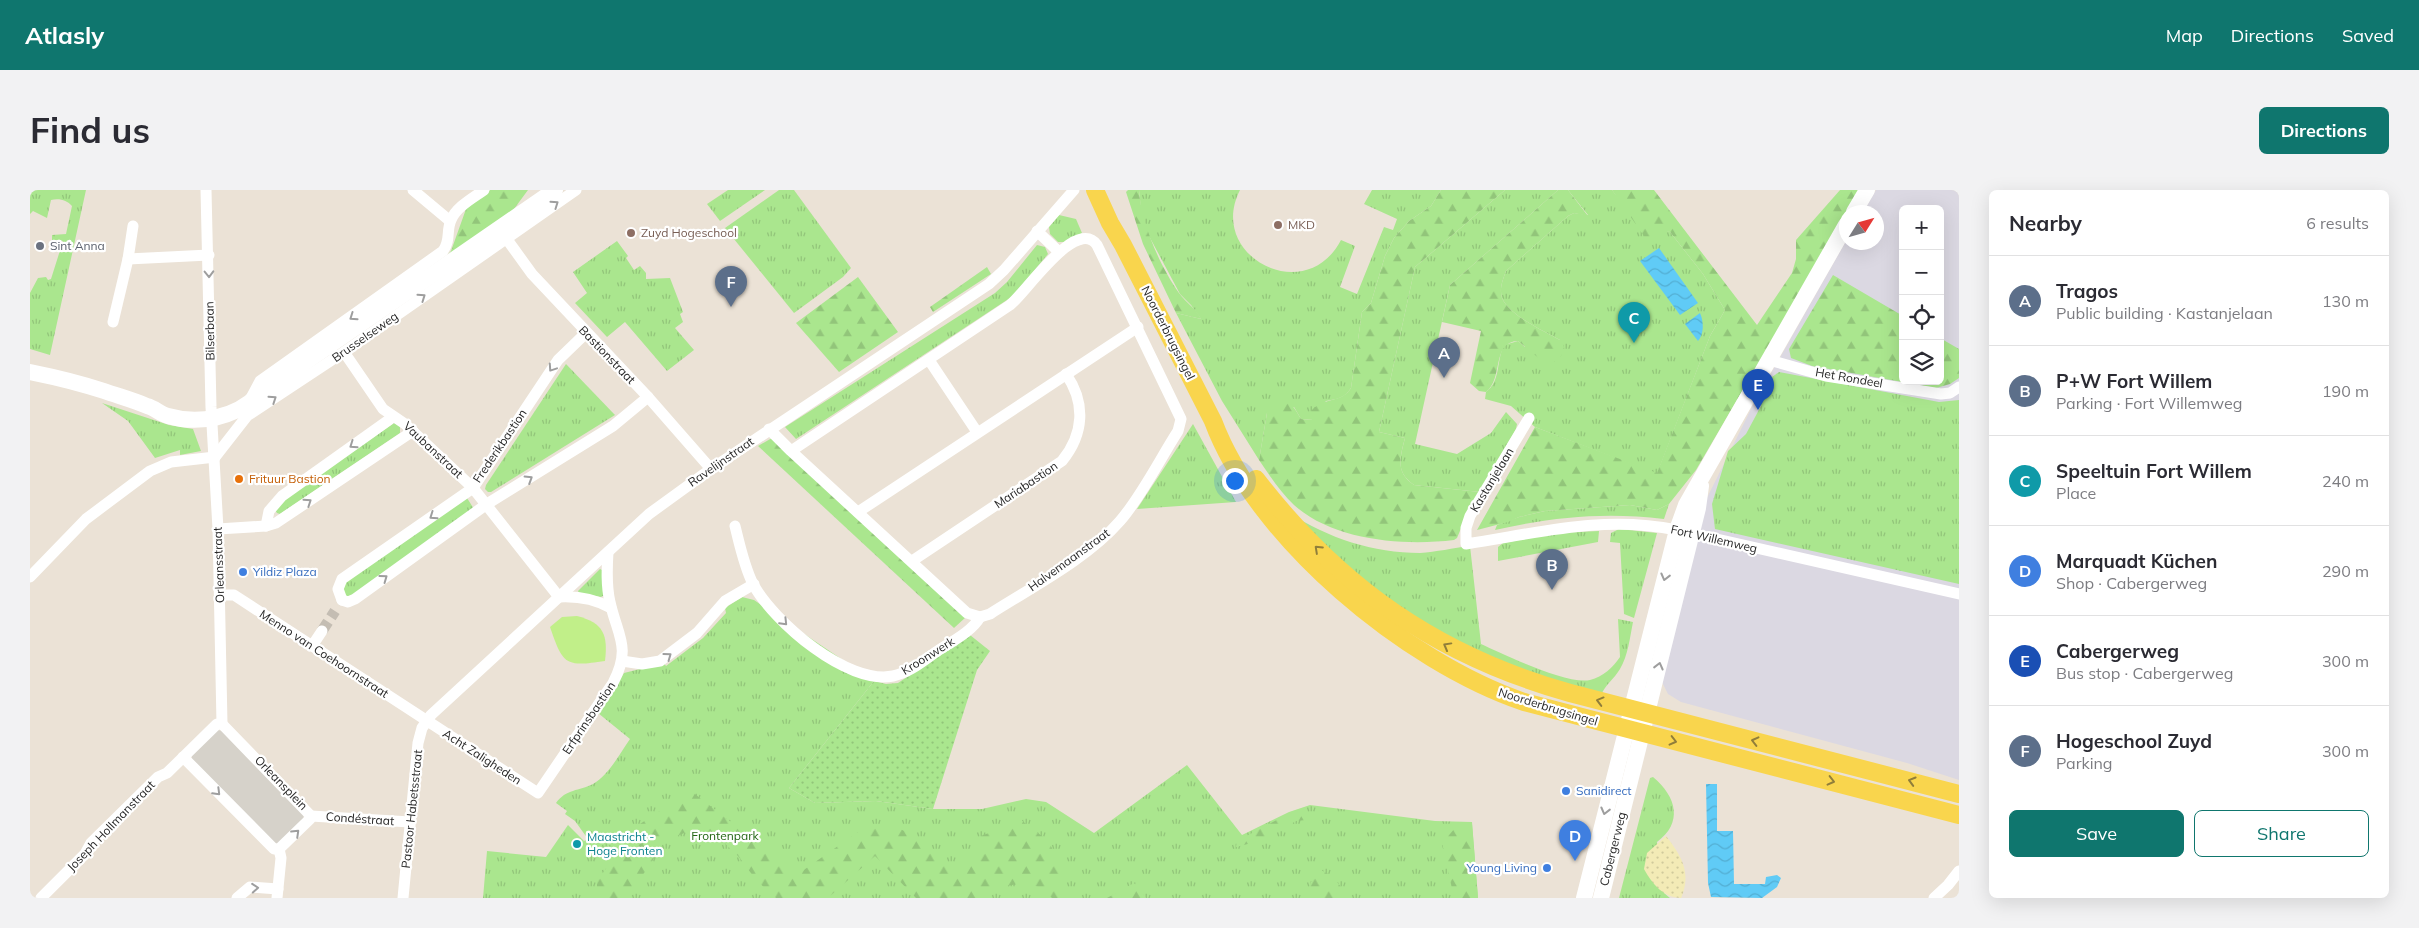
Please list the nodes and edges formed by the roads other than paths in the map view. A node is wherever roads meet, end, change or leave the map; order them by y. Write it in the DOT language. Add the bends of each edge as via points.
graph roads {
  1 [pos="206,190"];
  2 [pos="413,190"];
  3 [pos="484,190"];
  4 [pos="555,190"];
  5 [pos="576,190"];
  6 [pos="1074,190"];
  7 [pos="1095,190"];
  8 [pos="1108,190"];
  9 [pos="1867,190"];
  10 [pos="1858,205"];
  11 [pos="522,220"];
  12 [pos="450,221"];
  13 [pos="133,226"];
  14 [pos="1037,231"];
  15 [pos="1839,237"];
  16 [pos="506,238"];
  17 [pos="1123,245"];
  18 [pos="1059,252"];
  19 [pos="209,256"];
  20 [pos="128,259"];
  21 [pos="113,322"];
  22 [pos="1138,327"];
  23 [pos="586,333"];
  24 [pos="344,352"];
  25 [pos="929,360"];
  26 [pos="1769,360"];
  27 [pos="30,372"];
  28 [pos="1066,374"];
  29 [pos="1959,387"];
  30 [pos="256,395"];
  31 [pos="648,397"];
  32 [pos="211,413"];
  33 [pos="393,417"];
  34 [pos="1529,418"];
  35 [pos="1213,421"];
  36 [pos="769,429"];
  37 [pos="413,431"];
  38 [pos="977,432"];
  39 [pos="791,451"];
  40 [pos="215,457"];
  41 [pos="711,469"];
  42 [pos="473,488"];
  43 [pos="487,504"];
  44 [pos="858,512"];
  45 [pos="266,526"];
  46 [pos="735,526"];
  47 [pos="218,529"];
  48 [pos="1684,532"];
  49 [pos="1466,544"];
  50 [pos="608,552"];
  51 [pos="912,562"];
  52 [pos="30,577"];
  53 [pos="754,584"];
  54 [pos="1959,594"];
  55 [pos="220,595"];
  56 [pos="559,597"];
  57 [pos="342,600"];
  58 [pos="611,608"];
  59 [pos="336,611"];
  60 [pos="980,617"];
  61 [pos="322,632"];
  62 [pos="312,646"];
  63 [pos="622,661"];
  64 [pos="1639,711"];
  65 [pos="426,721"];
  66 [pos="222,724"];
  67 [pos="1634,732"];
  68 [pos="183,758"];
  69 [pos="538,793"];
  70 [pos="1959,794"];
  71 [pos="1959,814"];
  72 [pos="311,816"];
  73 [pos="410,822"];
  74 [pos="278,850"];
  75 [pos="1959,871"];
  76 [pos="277,893"];
  77 [pos="41,898"];
  78 [pos="236,898"];
  79 [pos="403,898"];
  80 [pos="1584,898"];
  81 [pos="1600,898"];
  82 [pos="1934,898"];
  1 -- 19 [label="street, Bilserbaan"];
  2 -- 12 [label="street"];
  3 -- 12 [label="street" via="466,203"];
  4 -- 11 [label="street, Brusselseweg"];
  11 -- 5 [label="street, Brusselseweg, one-way"];
  6 -- 14 [label="street, Ravelijnstraat"];
  7 -- 17 [label="main road, Noorderbrugsingel"];
  8 -- 17 [label="main road, Noorderbrugsingel" via="1119,220"];
  9 -- 10 [label="street"];
  11 -- 16 [label="street, Brusselseweg"];
  11 -- 30 [label="street, Brusselseweg"];
  12 -- 30 [label="street, Brusselseweg, one-way" via="449,240 443,251 260,381"];
  13 -- 20 [label="street"];
  14 -- 18 [label="street"];
  14 -- 36 [label="street, Ravelijnstraat" via="989,284"];
  15 -- 26 [label="street, Cabergerweg"];
  16 -- 23 [label="street, Bastionstraat" via="532,274"];
  24 -- 16 [label="street, Brusselseweg, one-way"];
  17 -- 35 [label="main road, Noorderbrugsingel"];
  18 -- 22 [label="street, Halvemaanstraat" via="1072,243 1087,238 1092,240"];
  18 -- 25 [label="street" via="1016,301"];
  19 -- 20 [label="street"];
  19 -- 32 [label="street, Bilserbaan, one-way"];
  20 -- 21 [label="street"];
  22 -- 28 [label="street"];
  22 -- 60 [label="street, Halvemaanstraat" via="1180,415 1178,431 1113,529 1057,571 990,614"];
  23 -- 31 [label="street, Bastionstraat"];
  23 -- 42 [label="street, Frederikbastion, one-way" via="558,360"];
  24 -- 33 [label="street, Vaubanstraat" via="384,410"];
  40 -- 24 [label="street, Brusselseweg, one-way" via="247,416"];
  25 -- 38 [label="street"];
  25 -- 39 [label="street"];
  26 -- 29 [label="street, Het Rondeel" via="1826,376 1941,394"];
  26 -- 48 [label="street, Cabergerweg" via="1702,478"];
  27 -- 32 [label="street, Brusselseweg" via="150,406 160,414 172,417 193,420"];
  28 -- 38 [label="street"];
  28 -- 51 [label="street, Mariabastion" via="1073,384 1081,418 1069,453 1062,461"];
  30 -- 32 [label="street, Brusselseweg" via="243,408"];
  31 -- 41 [label="street, Bastionstraat"];
  43 -- 31 [label="street, Frederikbastion, one-way" via="613,426"];
  32 -- 40 [label="street, Orleansstraat"];
  33 -- 37 [label="street, Vaubanstraat"];
  33 -- 45 [label="street, one-way" via="282,496 269,511"];
  34 -- 49 [label="street, Kastanjelaan" via="1470,516"];
  64 -- 35 [label="main road, Noorderbrugsingel, one-way" via="1511,675 1455,650 1411,624 1352,580 1294,526"];
  35 -- 67 [label="main road, Noorderbrugsingel" via="1230,461 1273,521 1319,570 1373,616 1440,662 1487,688 1524,702"];
  36 -- 39 [label="street"];
  36 -- 41 [label="street, Ravelijnstraat"];
  37 -- 42 [label="street, Vaubanstraat"];
  45 -- 37 [label="street, one-way" via="276,523"];
  38 -- 44 [label="street"];
  39 -- 44 [label="street"];
  40 -- 47 [label="street, Orleansstraat"];
  40 -- 52 [label="street" via="171,462 150,471 86,519"];
  41 -- 50 [label="street, Ravelijnstraat" via="649,514"];
  42 -- 43 [label="street, Vaubanstraat"];
  42 -- 57 [label="street, Frederikbastion, one-way" via="342,579 338,589"];
  43 -- 56 [label="street, Vaubanstraat"];
  57 -- 43 [label="street, Frederikbastion, one-way" via="355,599"];
  44 -- 51 [label="street"];
  45 -- 47 [label="street"];
  46 -- 53 [label="street, Kroonwerk"];
  47 -- 55 [label="street, Orleansstraat"];
  48 -- 49 [label="street, Fort Willemweg" via="1638,524 1576,525"];
  48 -- 54 [label="street, Fort Willemweg"];
  48 -- 64 [label="street, Cabergerweg"];
  50 -- 56 [label="street, Ravelijnstraat"];
  50 -- 58 [label="street, Erfprinsbastion"];
  51 -- 60 [label="street" via="967,613"];
  53 -- 60 [label="street, Kroonwerk, one-way" via="784,623 811,646 849,667 883,677 912,668 955,639"];
  63 -- 53 [label="street, one-way" via="660,662 697,634 725,602"];
  55 -- 62 [label="street, Menno van Coehoornstraat" via="234,595"];
  55 -- 66 [label="street, Orleansstraat"];
  56 -- 58 [label="street" via="589,600"];
  56 -- 65 [label="street, Ravelijnstraat"];
  57 -- 59 [label="street, Frederikbastion"];
  58 -- 63 [label="street, Erfprinsbastion" via="621,634"];
  61 -- 62 [label="street"];
  62 -- 65 [label="street, Menno van Coehoornstraat"];
  63 -- 69 [label="street, Erfprinsbastion" via="613,683"];
  64 -- 67 [label="street, Cabergerweg"];
  70 -- 64 [label="main road, Noorderbrugsingel, one-way"];
  65 -- 69 [label="street, Acht Zaligheden"];
  65 -- 73 [label="street, Pastoor Habetsstraat" via="418,742"];
  66 -- 68 [label="street" via="217,724"];
  66 -- 72 [label="street, Orleansplein"];
  67 -- 71 [label="main road, Noorderbrugsingel, one-way"];
  67 -- 80 [label="street, Cabergerweg, one-way"];
  67 -- 81 [label="street, Cabergerweg"];
  68 -- 74 [label="street, one-way"];
  68 -- 77 [label="street, Joseph Hollmanstraat" via="151,784 91,843 85,854"];
  72 -- 73 [label="street, Condéstraat"];
  74 -- 72 [label="street, Orleansplein, one-way"];
  73 -- 79 [label="street, Pastoor Habetsstraat"];
  74 -- 76 [label="street" via="281,858"];
  75 -- 82 [label="street"];
  78 -- 76 [label="street, one-way" via="250,888"];
}
